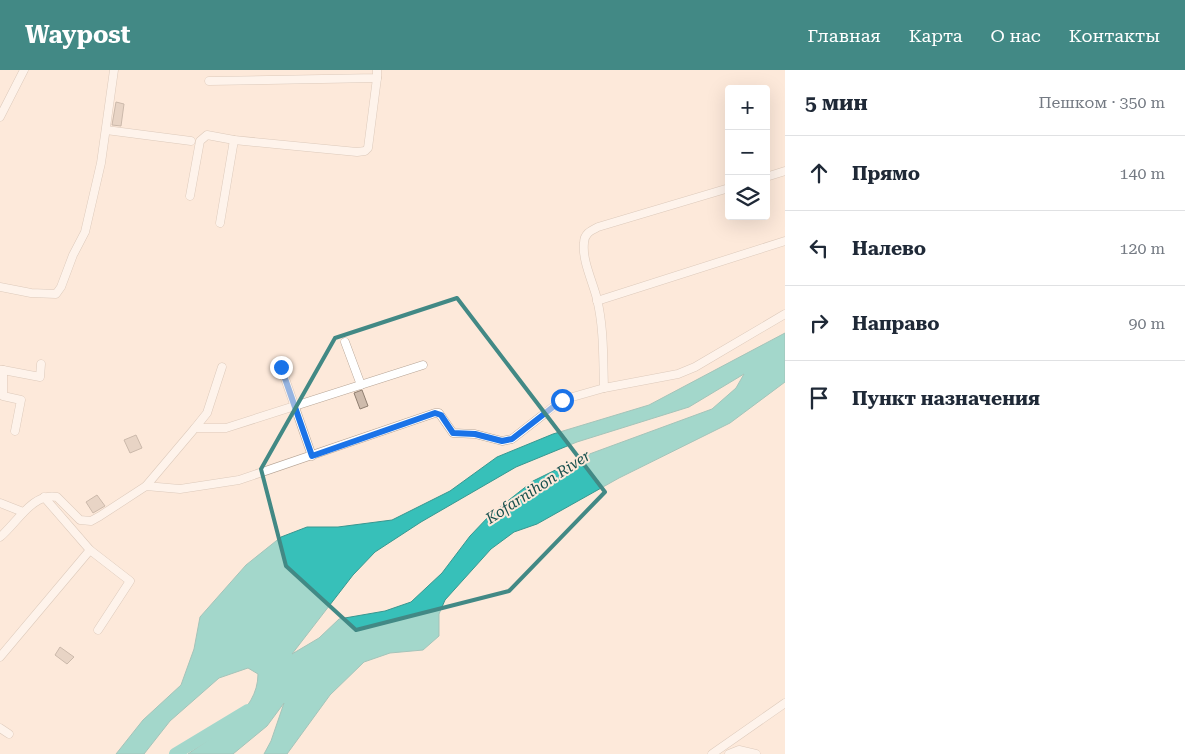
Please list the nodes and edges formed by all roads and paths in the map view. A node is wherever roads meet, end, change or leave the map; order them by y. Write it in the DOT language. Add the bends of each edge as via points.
graph roads {
  1 [pos="24,70"];
  2 [pos="114,70"];
  3 [pos="377,74"];
  4 [pos="209,82"];
  5 [pos="0,118"];
  6 [pos="106,130"];
  7 [pos="234,140"];
  8 [pos="191,141"];
  9 [pos="785,171"];
  10 [pos="770,175"];
  11 [pos="725,189"];
  12 [pos="190,196"];
  13 [pos="220,223"];
  14 [pos="785,241"];
  15 [pos="0,287"];
  16 [pos="597,301"];
  17 [pos="785,314"];
  18 [pos="345,342"];
  19 [pos="41,364"];
  20 [pos="423,365"];
  21 [pos="222,367"];
  22 [pos="281,367"];
  23 [pos="2,370"];
  24 [pos="361,385"];
  25 [pos="604,388"];
  26 [pos="295,406"];
  27 [pos="194,428"];
  28 [pos="14,431"];
  29 [pos="312,456"];
  30 [pos="146,486"];
  31 [pos="44,497"];
  32 [pos="0,503"];
  33 [pos="23,512"];
  34 [pos="0,537"];
  35 [pos="90,550"];
  36 [pos="98,630"];
  37 [pos="0,657"];
  38 [pos="785,703"];
  39 [pos="0,728"];
  40 [pos="9,734"];
  41 [pos="712,754"];
  42 [pos="729,754"];
  43 [pos="755,754"];
  1 -- 5 [label="street"];
  2 -- 6 [label="street"];
  3 -- 4 [label="street"];
  3 -- 7 [label="street" via="368,148 365,151"];
  6 -- 8 [label="street"];
  6 -- 15 [label="street" via="85,232 72,255 61,287 56,294"];
  7 -- 12 [label="street" via="214,135 203,137"];
  7 -- 13 [label="street"];
  9 -- 10 [label="street"];
  11 -- 16 [label="street" via="588,232 584,252"];
  14 -- 16 [label="street"];
  16 -- 25 [label="street" via="603,339"];
  17 -- 25 [label="street" via="678,374"];
  18 -- 24 [label="street"];
  19 -- 23 [label="street" via="40,377"];
  20 -- 24 [label="street"];
  21 -- 27 [label="street" via="207,413"];
  22 -- 26 [label="street"];
  23 -- 28 [label="street" via="3,396 21,400"];
  24 -- 26 [label="street"];
  25 -- 29 [label="street" via="562,400 512,439 502,441 475,434 453,433 441,415 435,413"];
  26 -- 27 [label="street" via="226,428"];
  26 -- 29 [label="street"];
  27 -- 30 [label="street"];
  29 -- 30 [label="street" via="217,485 180,489"];
  30 -- 31 [label="street" via="92,521 80,520 57,498"];
  31 -- 33 [label="street"];
  31 -- 35 [label="street"];
  32 -- 33 [label="street"];
  33 -- 34 [label="street"];
  35 -- 36 [label="street" via="130,581"];
  35 -- 37 [label="street"];
  38 -- 41 [label="street"];
  39 -- 40 [label="street"];
  42 -- 43 [label="street" via="739,750"];
}
